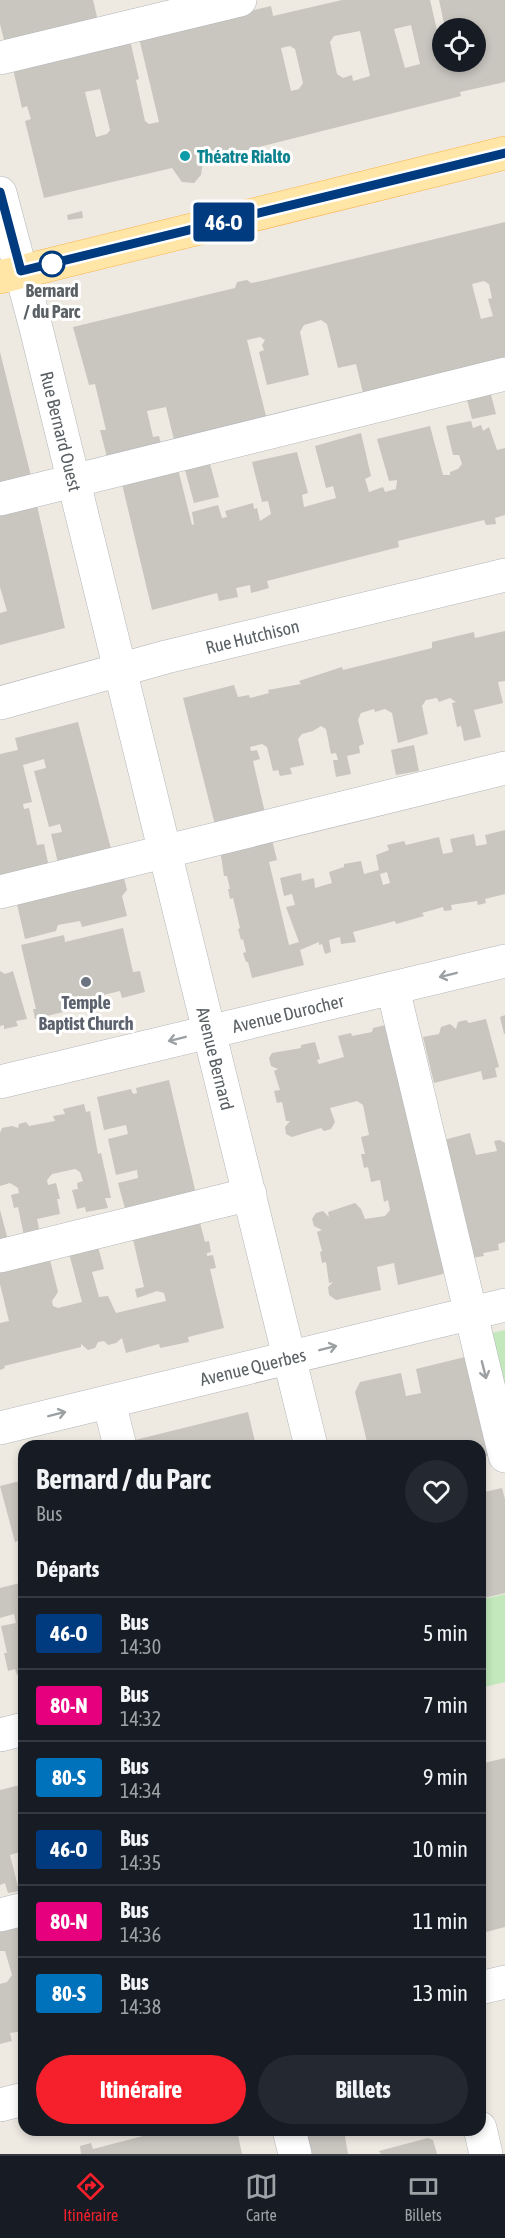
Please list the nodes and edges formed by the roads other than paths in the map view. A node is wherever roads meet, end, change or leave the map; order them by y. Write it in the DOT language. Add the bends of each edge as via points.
graph roads {
  1 [pos="240,0"];
  2 [pos="0,58"];
  3 [pos="505,153"];
  4 [pos="0,193"];
  5 [pos="11,274"];
  6 [pos="505,374"];
  7 [pos="74,482"];
  8 [pos="0,499"];
  9 [pos="505,575"];
  10 [pos="120,671"];
  11 [pos="0,703"];
  12 [pos="505,768"];
  13 [pos="165,851"];
  14 [pos="0,892"];
  15 [pos="505,961"];
  16 [pos="393,989"];
  17 [pos="210,1030"];
  18 [pos="0,1082"];
  19 [pos="250,1194"];
  20 [pos="0,1256"];
  21 [pos="505,1305"];
  22 [pos="470,1313"];
  23 [pos="288,1357"];
  24 [pos="109,1402"];
  25 [pos="0,1428"];
  26 [pos="118,1440"];
  27 [pos="309,1440"];
  28 [pos="505,1456"];
  29 [pos="18,1730"];
  30 [pos="0,1735"];
  31 [pos="18,1910"];
  32 [pos="0,1915"];
  33 [pos="505,1982"];
  34 [pos="486,1987"];
  35 [pos="18,2100"];
  36 [pos="0,2105"];
  37 [pos="290,2136"];
  38 [pos="482,2136"];
  39 [pos="295,2154"];
  40 [pos="486,2154"];
  1 -- 2 [label="street"];
  3 -- 5 [label="main road"];
  4 -- 5 [label="street, Rue Bernard Ouest"];
  5 -- 7 [label="street, Rue Bernard Ouest"];
  6 -- 7 [label="street"];
  7 -- 8 [label="street"];
  7 -- 10 [label="street, Rue Bernard Ouest"];
  9 -- 10 [label="street, Rue Hutchison"];
  10 -- 11 [label="street, Rue Hutchison"];
  10 -- 13 [label="street, Avenue Bernard"];
  12 -- 13 [label="street"];
  13 -- 14 [label="street"];
  13 -- 17 [label="street, Avenue Bernard"];
  15 -- 16 [label="street, Avenue Durocher, one-way"];
  16 -- 17 [label="street, Avenue Durocher"];
  16 -- 22 [label="street"];
  17 -- 18 [label="street, Avenue Durocher, one-way"];
  17 -- 19 [label="street, Avenue Bernard"];
  19 -- 20 [label="street"];
  19 -- 23 [label="street, Avenue Bernard"];
  21 -- 22 [label="street, Avenue Querbes"];
  23 -- 22 [label="street, Avenue Querbes, one-way"];
  22 -- 28 [label="street, one-way"];
  23 -- 24 [label="street, Avenue Querbes"];
  23 -- 27 [label="street, Avenue Bernard"];
  25 -- 24 [label="street, Avenue Querbes, one-way"];
  24 -- 26 [label="street"];
  29 -- 30 [label="street"];
  31 -- 32 [label="street"];
  33 -- 34 [label="street"];
  35 -- 36 [label="street"];
  37 -- 39 [label="street"];
  38 -- 40 [label="street"];
}
